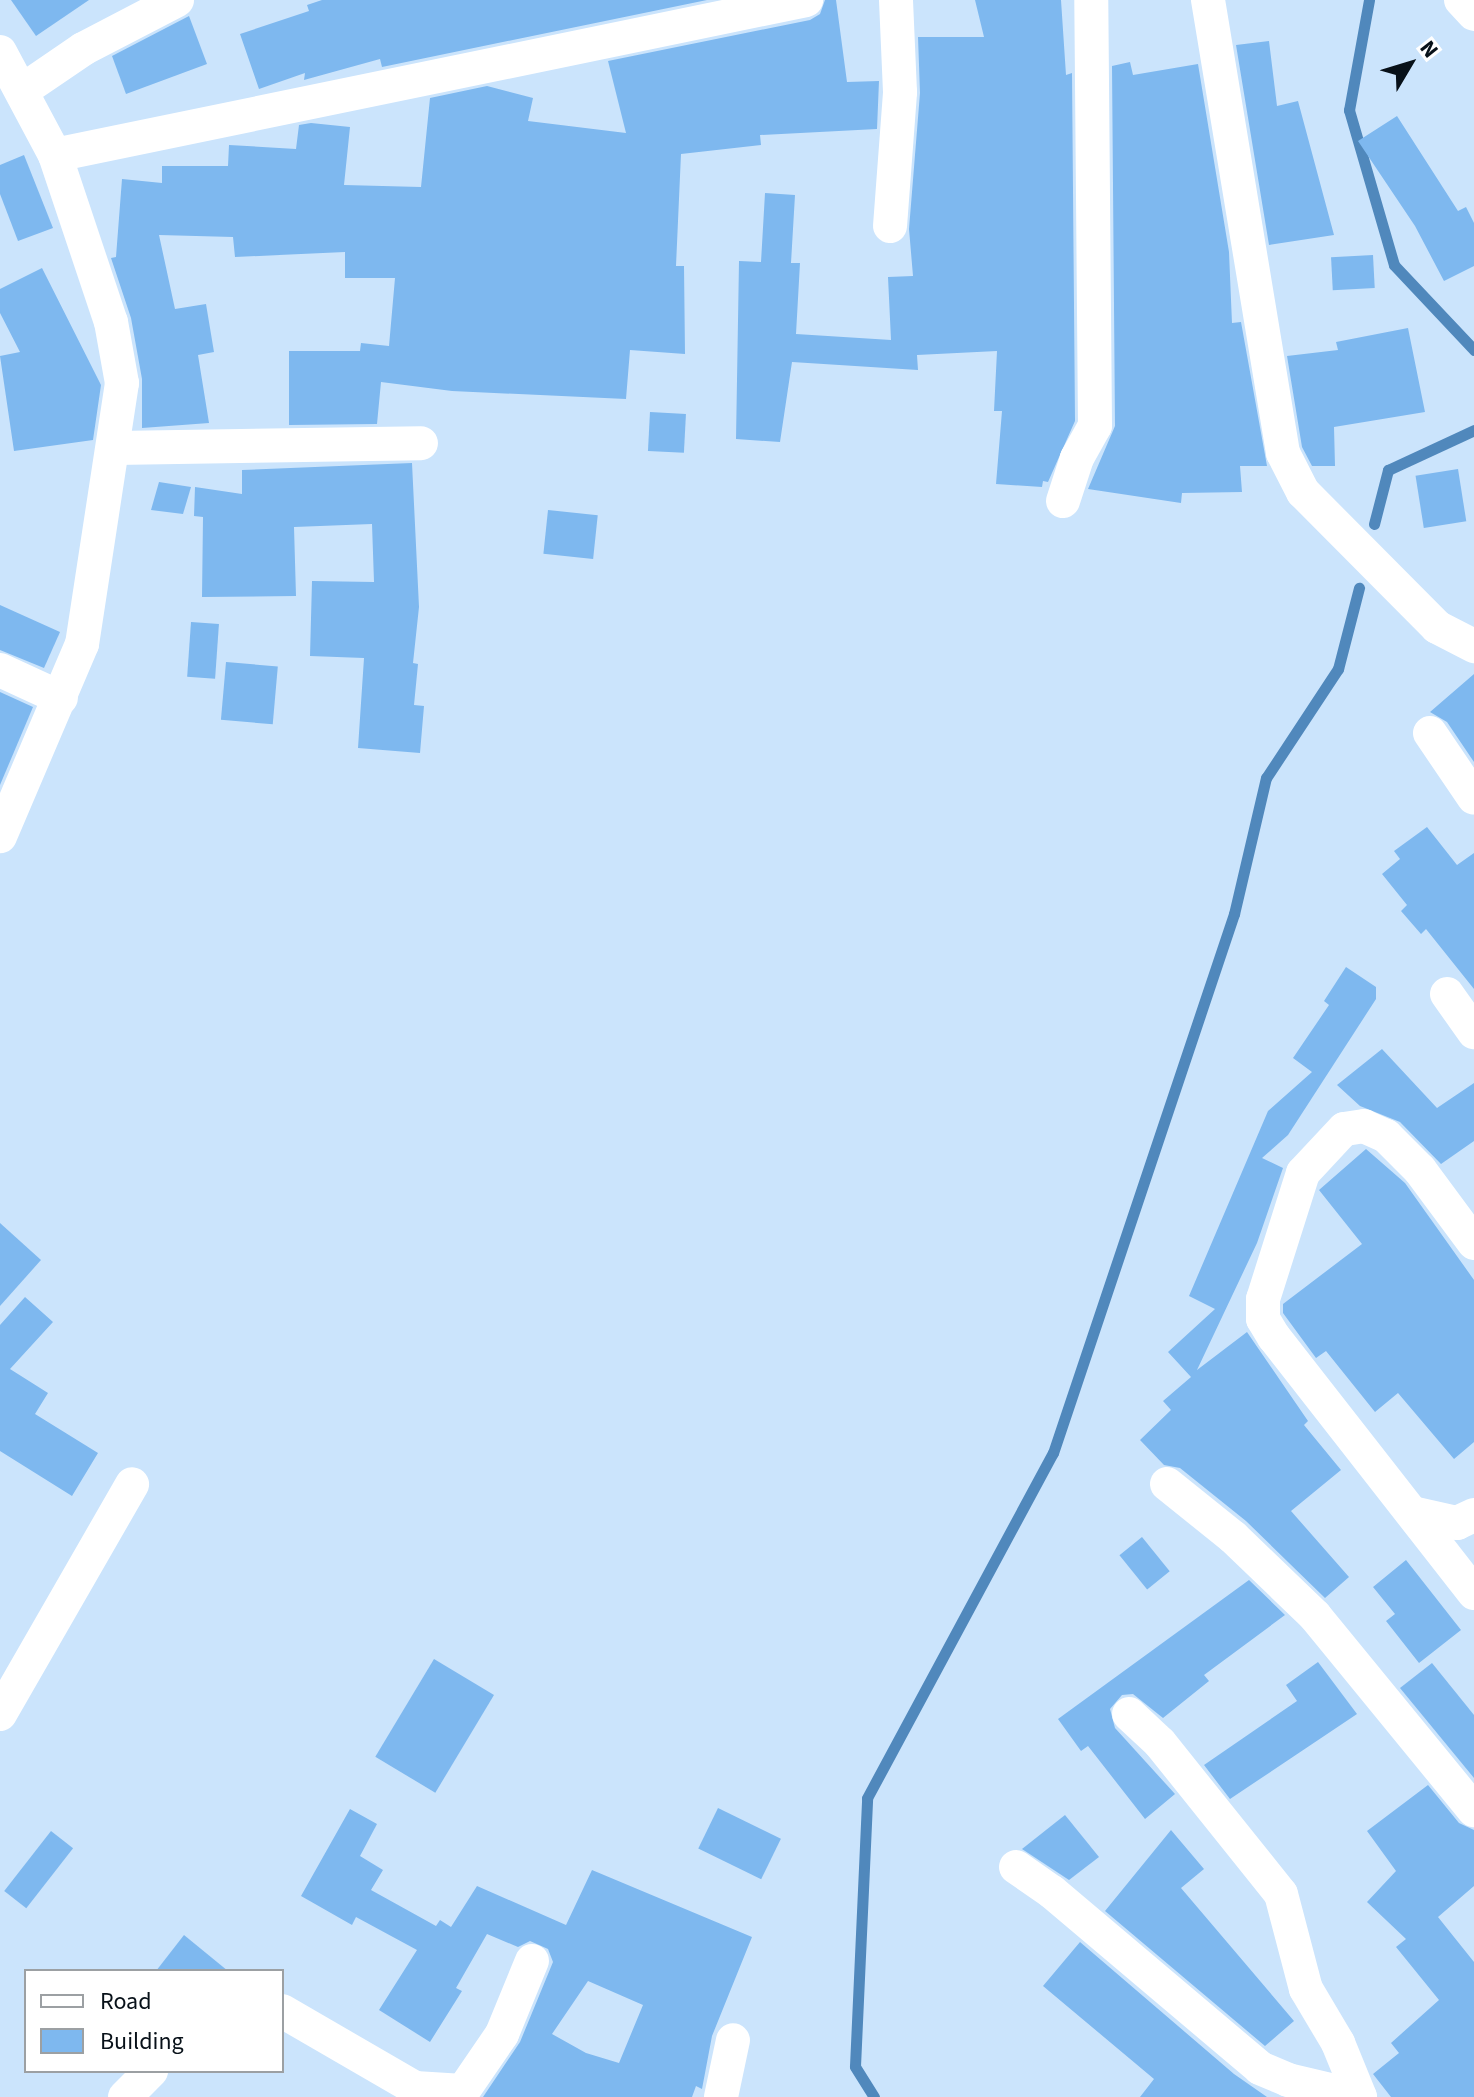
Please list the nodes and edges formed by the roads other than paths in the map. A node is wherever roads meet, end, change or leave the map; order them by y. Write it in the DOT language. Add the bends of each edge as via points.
graph roads {
  1 [pos="177,0"];
  2 [pos="806,0"];
  3 [pos="896,0"];
  4 [pos="1091,0"];
  5 [pos="1208,0"];
  6 [pos="1461,0"];
  7 [pos="1474,14"];
  8 [pos="0,52"];
  9 [pos="23,90"];
  10 [pos="55,155"];
  11 [pos="890,226"];
  12 [pos="421,443"];
  13 [pos="115,448"];
  14 [pos="1063,501"];
  15 [pos="1474,646"];
  16 [pos="0,670"];
  17 [pos="61,698"];
  18 [pos="1430,733"];
  19 [pos="1474,798"];
  20 [pos="0,836"];
  21 [pos="1447,994"];
  22 [pos="1474,1032"];
  23 [pos="1474,1243"];
  24 [pos="132,1484"];
  25 [pos="1167,1484"];
  26 [pos="1417,1514"];
  27 [pos="1474,1515"];
  28 [pos="1474,1593"];
  29 [pos="0,1714"];
  30 [pos="1129,1714"];
  31 [pos="1474,1810"];
  32 [pos="1016,1867"];
  33 [pos="532,1961"];
  34 [pos="284,2012"];
  35 [pos="733,2040"];
  36 [pos="149,2073"];
  37 [pos="125,2097"];
  38 [pos="721,2097"];
  39 [pos="1360,2097"];
  1 -- 9 [label="street" via="83,49"];
  2 -- 10 [label="street"];
  3 -- 11 [label="street" via="900,107"];
  4 -- 14 [label="street" via="1095,426"];
  5 -- 15 [label="street" via="1283,453 1303,492 1437,627"];
  6 -- 7 [label="street"];
  8 -- 9 [label="street"];
  9 -- 10 [label="street"];
  10 -- 13 [label="street" via="111,322 122,383"];
  12 -- 13 [label="street"];
  13 -- 17 [label="street" via="82,644"];
  16 -- 17 [label="street"];
  17 -- 20 [label="street"];
  18 -- 19 [label="street"];
  21 -- 22 [label="street"];
  23 -- 26 [label="street" via="1420,1170 1386,1136 1364,1126 1344,1129 1303,1173 1263,1299 1263,1319 1274,1337"];
  24 -- 29 [label="street"];
  25 -- 31 [label="street" via="1233,1537 1315,1616"];
  26 -- 27 [label="street" via="1457,1523"];
  26 -- 28 [label="street"];
  30 -- 39 [label="street" via="1160,1743 1281,1894 1306,1989 1338,2043"];
  32 -- 39 [label="street" via="1260,2068"];
  33 -- 34 [label="street" via="502,2034 463,2091 415,2088"];
  35 -- 38 [label="street"];
  36 -- 37 [label="street"];
}
